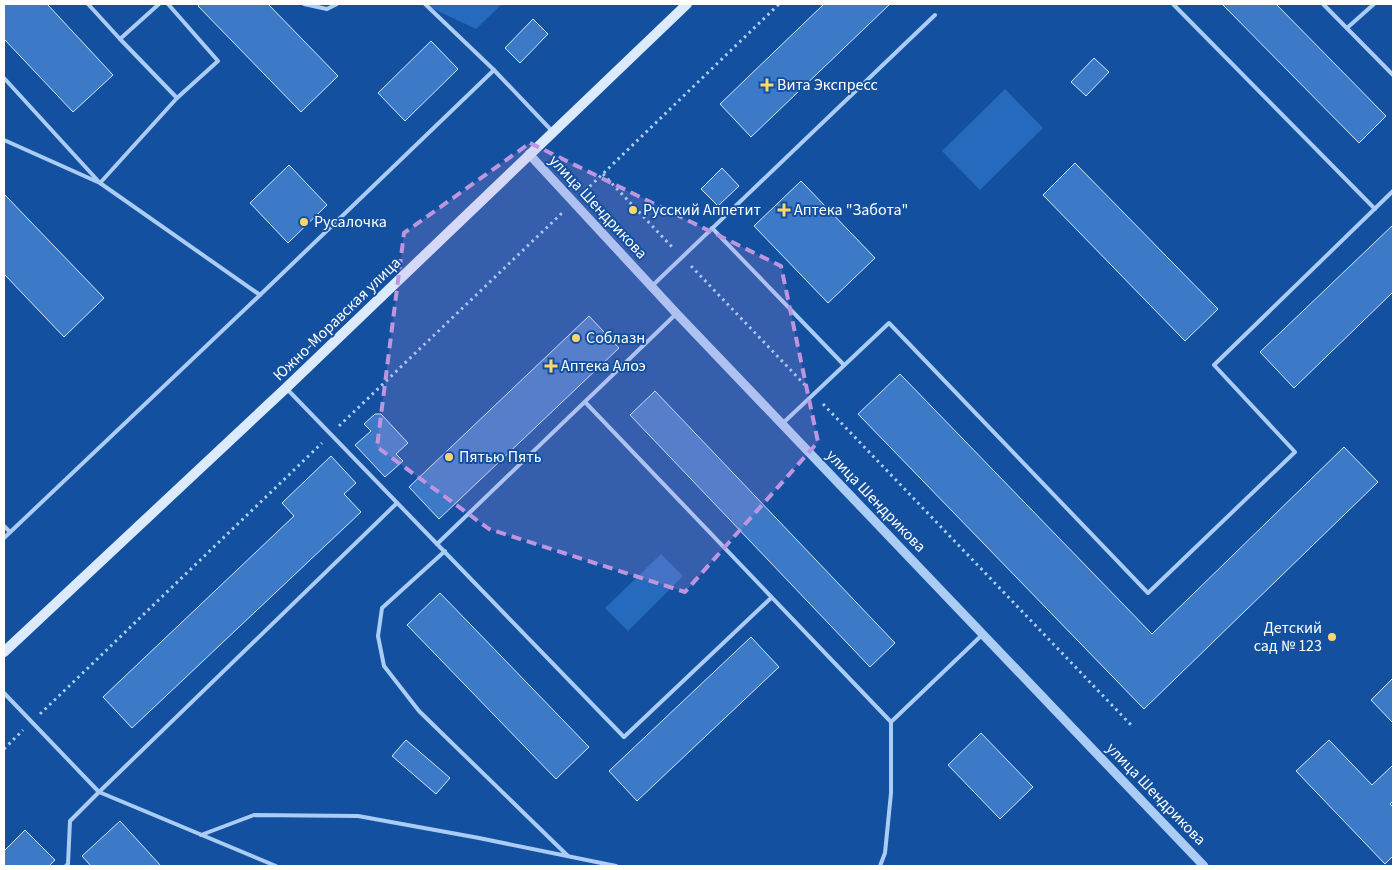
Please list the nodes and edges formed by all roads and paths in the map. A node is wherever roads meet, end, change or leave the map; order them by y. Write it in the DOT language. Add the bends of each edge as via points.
graph roads {
  1 [pos="88,4"];
  2 [pos="158,4"];
  3 [pos="168,4"];
  4 [pos="304,4"];
  5 [pos="337,4"];
  6 [pos="425,4"];
  7 [pos="687,4"];
  8 [pos="778,4"];
  9 [pos="1172,4"];
  10 [pos="1323,4"];
  11 [pos="1374,4"];
  12 [pos="935,15"];
  13 [pos="1347,28"];
  14 [pos="120,39"];
  15 [pos="494,70"];
  16 [pos="1393,75"];
  17 [pos="4,78"];
  18 [pos="177,98"];
  19 [pos="553,132"];
  20 [pos="4,140"];
  21 [pos="529,154"];
  22 [pos="603,174"];
  23 [pos="100,183"];
  24 [pos="1393,191"];
  25 [pos="574,202"];
  26 [pos="1375,209"];
  27 [pos="712,228"];
  28 [pos="682,257"];
  29 [pos="652,286"];
  30 [pos="260,295"];
  31 [pos="677,314"];
  32 [pos="844,365"];
  33 [pos="286,388"];
  34 [pos="814,394"];
  35 [pos="585,402"];
  36 [pos="782,424"];
  37 [pos="330,435"];
  38 [pos="397,503"];
  39 [pos="4,526"];
  40 [pos="10,532"];
  41 [pos="4,538"];
  42 [pos="437,544"];
  43 [pos="445,551"];
  44 [pos="771,598"];
  45 [pos="982,635"];
  46 [pos="4,652"];
  47 [pos="4,692"];
  48 [pos="32,722"];
  49 [pos="890,722"];
  50 [pos="1133,728"];
  51 [pos="4,749"];
  52 [pos="100,792"];
  53 [pos="201,835"];
  54 [pos="568,856"];
  55 [pos="66,866"];
  56 [pos="276,866"];
  57 [pos="616,866"];
  58 [pos="880,866"];
  59 [pos="1204,866"];
  1 -- 14 [label="lane"];
  2 -- 14 [label="lane"];
  3 -- 18 [label="lane" via="218,61"];
  4 -- 5 [label="lane" via="328,9"];
  6 -- 15 [label="lane"];
  7 -- 19 [label="main road, Южно-Моравская улица"];
  8 -- 22 [label="path"];
  9 -- 26 [label="lane"];
  10 -- 13 [label="lane"];
  11 -- 13 [label="lane"];
  12 -- 27 [label="lane"];
  13 -- 16 [label="lane"];
  14 -- 18 [label="lane"];
  15 -- 19 [label="lane"];
  15 -- 30 [label="lane"];
  17 -- 23 [label="lane"];
  18 -- 23 [label="lane"];
  19 -- 21 [label="main road, Южно-Моравская улица"];
  20 -- 23 [label="lane"];
  21 -- 25 [label="street, улица Шендрикова"];
  21 -- 33 [label="main road, Южно-Моравская улица"];
  22 -- 25 [label="path"];
  22 -- 28 [label="path"];
  23 -- 30 [label="lane"];
  24 -- 26 [label="lane"];
  25 -- 29 [label="street, улица Шендрикова"];
  25 -- 37 [label="path"];
  26 -- 32 [label="lane" via="1214,365 1295,452 1148,592 889,324"];
  27 -- 28 [label="lane"];
  27 -- 32 [label="lane"];
  28 -- 29 [label="lane"];
  28 -- 34 [label="path"];
  29 -- 31 [label="street, улица Шендрикова"];
  30 -- 40 [label="lane"];
  31 -- 35 [label="lane"];
  31 -- 36 [label="street, улица Шендрикова"];
  32 -- 34 [label="lane"];
  33 -- 37 [label="lane"];
  33 -- 46 [label="main road, Южно-Моравская улица"];
  34 -- 36 [label="lane"];
  34 -- 50 [label="path"];
  35 -- 42 [label="lane"];
  35 -- 44 [label="lane"];
  36 -- 45 [label="street, улица Шендрикова"];
  37 -- 38 [label="lane"];
  37 -- 48 [label="path"];
  38 -- 42 [label="lane"];
  38 -- 52 [label="lane"];
  39 -- 40 [label="lane"];
  40 -- 41 [label="lane"];
  42 -- 43 [label="lane"];
  43 -- 44 [label="lane" via="624,737"];
  43 -- 54 [label="lane" via="382,608 378,636 384,666 419,711"];
  44 -- 49 [label="lane"];
  45 -- 49 [label="lane"];
  45 -- 59 [label="street, улица Шендрикова"];
  47 -- 48 [label="lane"];
  48 -- 51 [label="path"];
  48 -- 52 [label="lane"];
  49 -- 58 [label="lane" via="892,793 886,853"];
  52 -- 53 [label="lane"];
  52 -- 55 [label="lane" via="70,820"];
  53 -- 54 [label="lane" via="254,815 358,816"];
  53 -- 56 [label="lane"];
  54 -- 57 [label="lane"];
}
